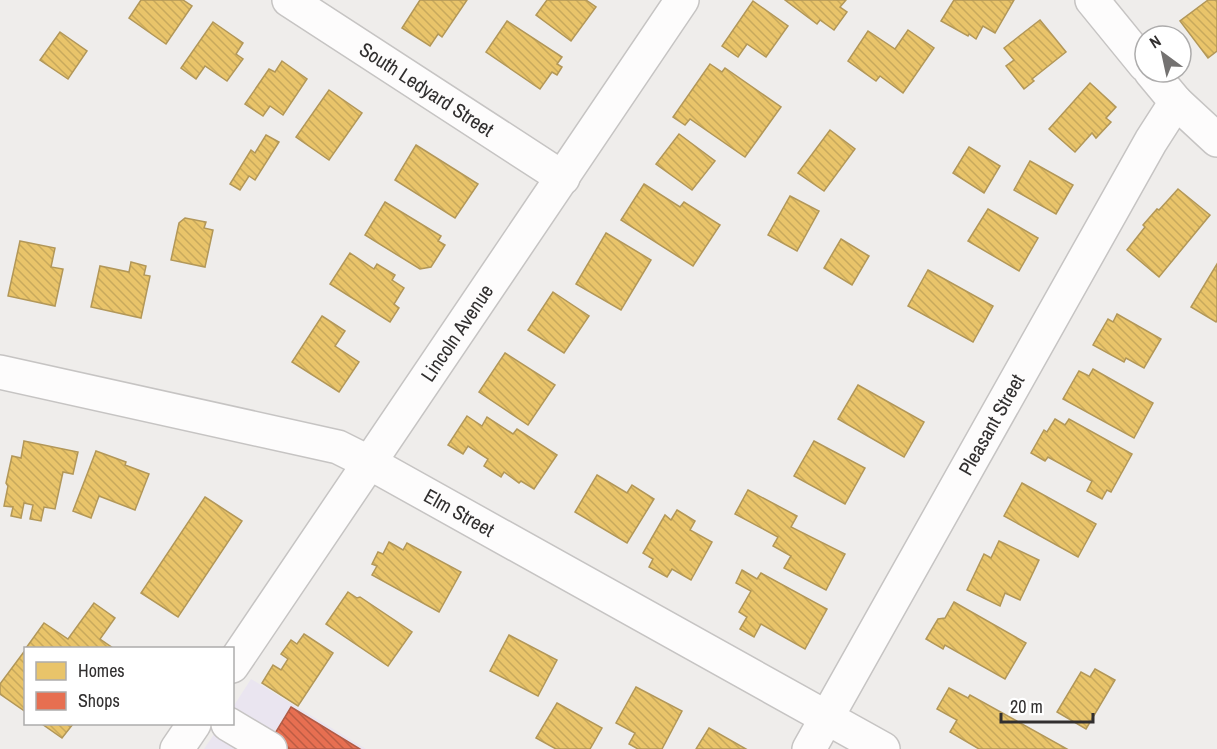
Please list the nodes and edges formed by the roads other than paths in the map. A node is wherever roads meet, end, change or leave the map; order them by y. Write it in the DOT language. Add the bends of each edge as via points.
graph roads {
  1 [pos="289,0"];
  2 [pos="682,0"];
  3 [pos="1092,0"];
  4 [pos="1133,50"];
  5 [pos="1161,84"];
  6 [pos="1176,102"];
  7 [pos="1217,140"];
  8 [pos="563,178"];
  9 [pos="0,372"];
  10 [pos="370,463"];
  11 [pos="234,663"];
  12 [pos="827,718"];
  13 [pos="193,725"];
  14 [pos="231,725"];
  15 [pos="177,749"];
  16 [pos="270,749"];
  17 [pos="809,749"];
  18 [pos="883,749"];
  1 -- 8 [label="street, South Ledyard Street"];
  2 -- 8 [label="street, Lincoln Avenue"];
  3 -- 4 [label="street"];
  5 -- 6 [label="street"];
  6 -- 7 [label="street"];
  6 -- 12 [label="street, Pleasant Street" via="1150,141"];
  8 -- 10 [label="street, Lincoln Avenue"];
  9 -- 10 [label="street, Elm Street" via="338,447"];
  10 -- 11 [label="street, Lincoln Avenue"];
  10 -- 12 [label="street, Elm Street"];
  12 -- 17 [label="street, Pleasant Street"];
  12 -- 18 [label="street, Elm Street"];
  13 -- 15 [label="street"];
  14 -- 16 [label="street"];
}
